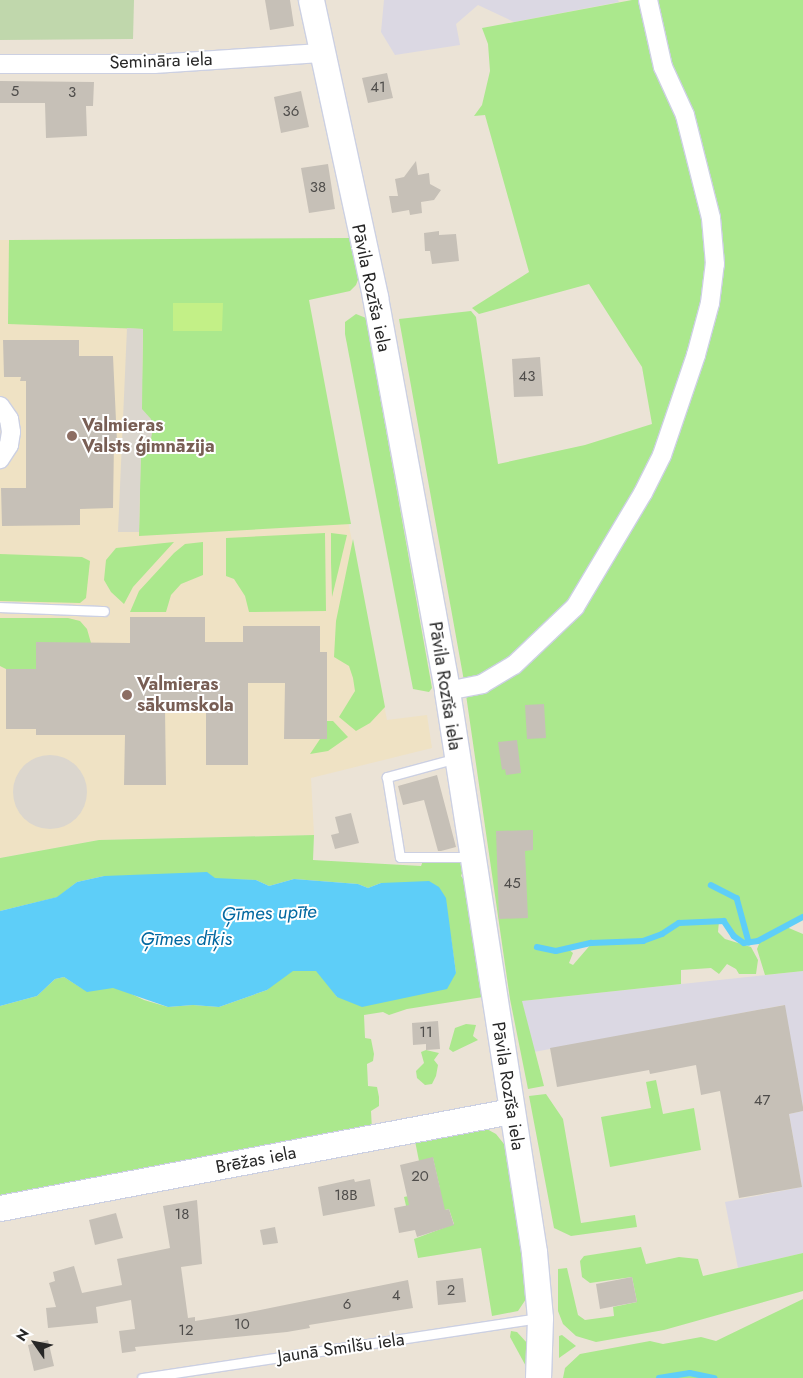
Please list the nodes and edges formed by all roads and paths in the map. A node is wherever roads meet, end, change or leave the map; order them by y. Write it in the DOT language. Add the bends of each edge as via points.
graph roads {
  1 [pos="311,0"];
  2 [pos="649,6"];
  3 [pos="321,53"];
  4 [pos="0,64"];
  5 [pos="0,406"];
  6 [pos="0,459"];
  7 [pos="0,607"];
  8 [pos="104,611"];
  9 [pos="447,691"];
  10 [pos="457,758"];
  11 [pos="472,857"];
  12 [pos="511,1111"];
  13 [pos="0,1208"];
  14 [pos="540,1318"];
  15 [pos="142,1378"];
  16 [pos="538,1378"];
  1 -- 3 [label="street, Pāvila Rozīša iela"];
  2 -- 9 [label="street" via="663,66 685,115 700,166 711,218 715,264 713,284 691,372 678,414 643,493 575,607 514,665 482,684"];
  3 -- 4 [label="street, Semināra iela" via="154,64"];
  3 -- 9 [label="street, Pāvila Rozīša iela" via="375,297"];
  5 -- 6 [label="street" via="9,419 11,432 9,445"];
  7 -- 8 [label="lane"];
  9 -- 10 [label="street, Pāvila Rozīša iela"];
  10 -- 11 [label="street, Pāvila Rozīša iela"];
  10 -- 11 [label="lane" via="388,778 389,786 400,857"];
  11 -- 12 [label="street, Pāvila Rozīša iela"];
  12 -- 13 [label="street, Brēžas iela"];
  12 -- 14 [label="street, Pāvila Rozīša iela" via="528,1210"];
  14 -- 15 [label="lane, Jaunā Smilšu iela"];
  14 -- 16 [label="street, Pāvila Rozīša iela"];
}
